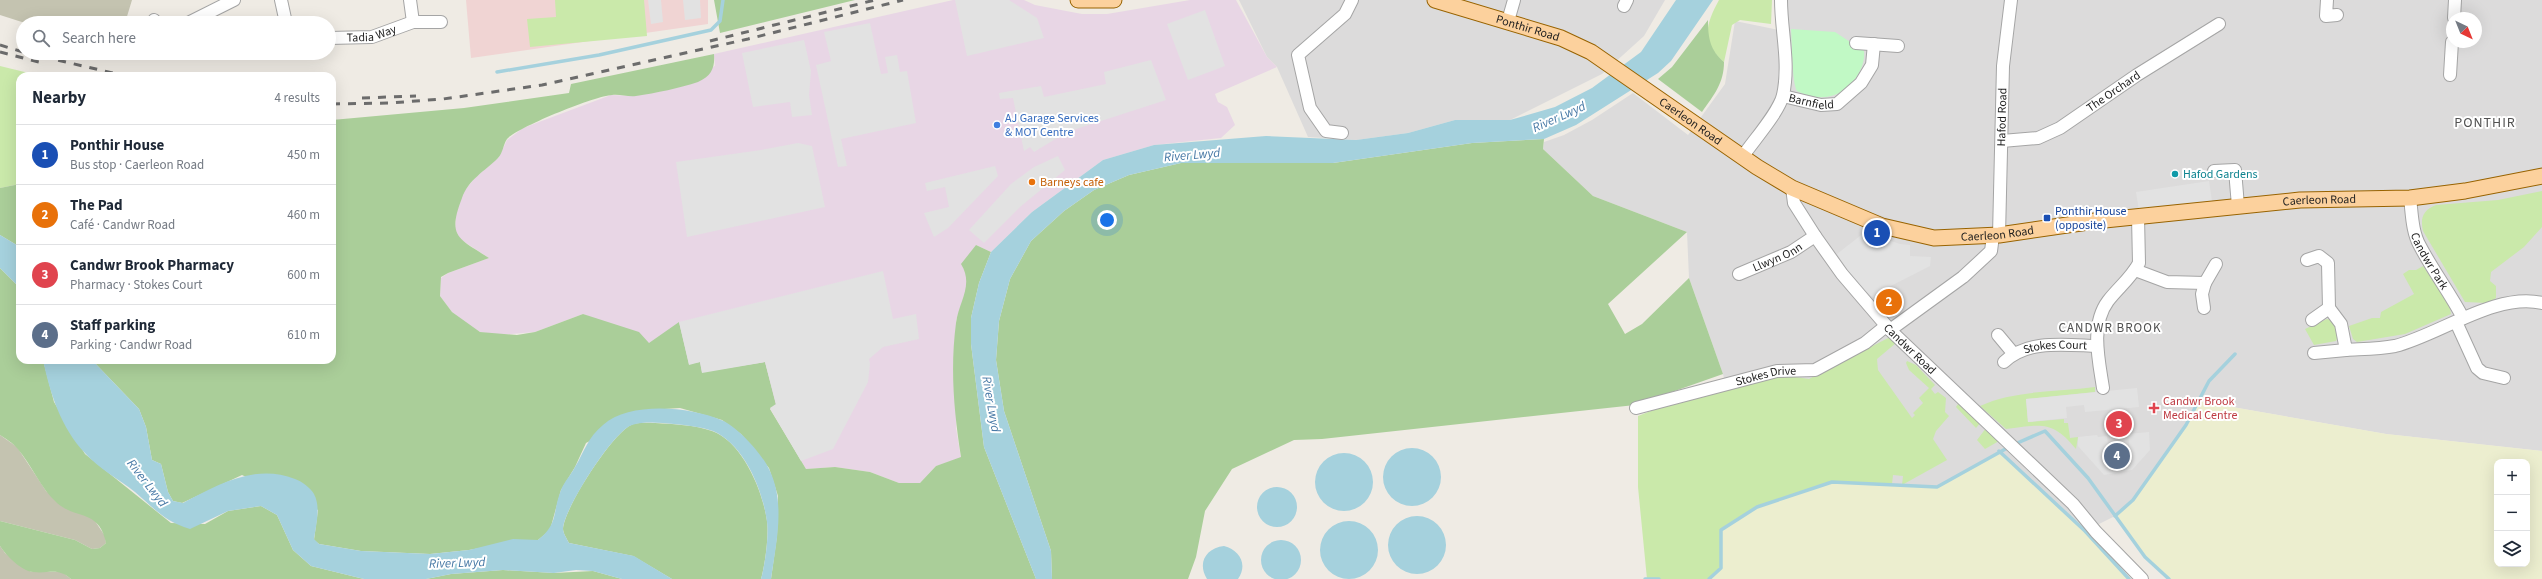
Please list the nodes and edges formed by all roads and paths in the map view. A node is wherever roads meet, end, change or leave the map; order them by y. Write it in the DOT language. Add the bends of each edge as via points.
graph roads {
  1 [pos="234,0"];
  2 [pos="281,0"];
  3 [pos="410,0"];
  4 [pos="1078,0"];
  5 [pos="1114,0"];
  6 [pos="1352,0"];
  7 [pos="1435,0"];
  8 [pos="1514,0"];
  9 [pos="1781,0"];
  10 [pos="2011,0"];
  11 [pos="2327,0"];
  12 [pos="2455,0"];
  13 [pos="219,3"];
  14 [pos="2454,12"];
  15 [pos="199,16"];
  16 [pos="284,16"];
  17 [pos="2337,16"];
  18 [pos="1508,21"];
  19 [pos="414,22"];
  20 [pos="441,22"];
  21 [pos="2219,24"];
  22 [pos="336,38"];
  23 [pos="1856,43"];
  24 [pos="1874,44"];
  25 [pos="1898,46"];
  26 [pos="2452,48"];
  27 [pos="1614,68"];
  28 [pos="2450,75"];
  29 [pos="1783,96"];
  30 [pos="1342,133"];
  31 [pos="2002,141"];
  32 [pos="1743,156"];
  33 [pos="2214,171"];
  34 [pos="2542,176"];
  35 [pos="1792,188"];
  36 [pos="2410,198"];
  37 [pos="2238,206"];
  38 [pos="2138,217"];
  39 [pos="1996,235"];
  40 [pos="1815,236"];
  41 [pos="2307,260"];
  42 [pos="2216,264"];
  43 [pos="2135,270"];
  44 [pos="1739,274"];
  45 [pos="2205,283"];
  46 [pos="2542,303"];
  47 [pos="2204,308"];
  48 [pos="2329,308"];
  49 [pos="2312,320"];
  50 [pos="2460,320"];
  51 [pos="1888,328"];
  52 [pos="1998,335"];
  53 [pos="2097,346"];
  54 [pos="2346,350"];
  55 [pos="2013,353"];
  56 [pos="2314,353"];
  57 [pos="2004,362"];
  58 [pos="2504,378"];
  59 [pos="2103,388"];
  60 [pos="1636,408"];
  61 [pos="2142,579"];
  1 -- 13 [label="street"];
  2 -- 16 [label="street"];
  3 -- 19 [label="street"];
  4 -- 5 [label="main road"];
  6 -- 30 [label="street" via="1344,14 1298,55 1310,108 1326,131"];
  7 -- 18 [label="main road, Ponthir Road"];
  8 -- 18 [label="street"];
  9 -- 29 [label="street, Barnfield" via="1786,62"];
  10 -- 31 [label="street, Hafod Road" via="2003,66"];
  11 -- 17 [label="street" via="2326,16"];
  12 -- 14 [label="street"];
  13 -- 15 [label="street"];
  18 -- 27 [label="main road, Ponthir Road" via="1561,38 1591,52"];
  19 -- 20 [label="street, Tadia Way"];
  19 -- 22 [label="street, Tadia Way" via="372,37"];
  21 -- 31 [label="street, The Orchard" via="2137,75 2060,128 2038,138"];
  23 -- 24 [label="street"];
  24 -- 25 [label="street"];
  24 -- 29 [label="street, Barnfield" via="1872,65 1862,83 1837,104 1820,105"];
  26 -- 28 [label="street"];
  27 -- 32 [label="main road, Caerleon Road"];
  29 -- 32 [label="street, Barnfield"];
  31 -- 39 [label="street, Hafod Road"];
  32 -- 35 [label="main road, Caerleon Road"];
  33 -- 37 [label="street" via="2235,170"];
  34 -- 36 [label="main road, Caerleon Road" via="2465,191"];
  35 -- 39 [label="main road, Caerleon Road" via="1882,226 1907,232 1934,238"];
  35 -- 40 [label="street, Candwr Road" via="1794,203"];
  36 -- 37 [label="main road, Caerleon Road" via="2300,200"];
  36 -- 50 [label="street, Candwr Park" via="2419,246 2451,294"];
  37 -- 38 [label="main road, Caerleon Road"];
  38 -- 39 [label="main road, Caerleon Road" via="2095,220"];
  38 -- 43 [label="street, Stokes Court" via="2139,263"];
  39 -- 51 [label="street, Stokes Drive" via="1991,251 1963,277"];
  40 -- 44 [label="street, Llwyn Onn" via="1791,252"];
  40 -- 51 [label="street, Candwr Road" via="1842,274"];
  41 -- 48 [label="street" via="2320,256 2328,263"];
  42 -- 45 [label="street"];
  43 -- 45 [label="street" via="2167,282"];
  43 -- 53 [label="street, Stokes Court" via="2102,310"];
  45 -- 47 [label="street" via="2202,294"];
  46 -- 50 [label="street" via="2532,300 2493,307"];
  48 -- 49 [label="street"];
  48 -- 54 [label="street" via="2341,324"];
  50 -- 54 [label="street" via="2394,346"];
  50 -- 58 [label="street, Candwr Park" via="2477,368 2483,373"];
  51 -- 60 [label="street, Stokes Drive" via="1815,370 1777,371"];
  51 -- 61 [label="street, Candwr Road" via="2073,504 2096,532"];
  52 -- 55 [label="street, Stokes Court"];
  53 -- 55 [label="street, Stokes Court" via="2054,345"];
  53 -- 59 [label="street, Stokes Court"];
  54 -- 56 [label="street"];
  55 -- 57 [label="street, Stokes Court"];
}
